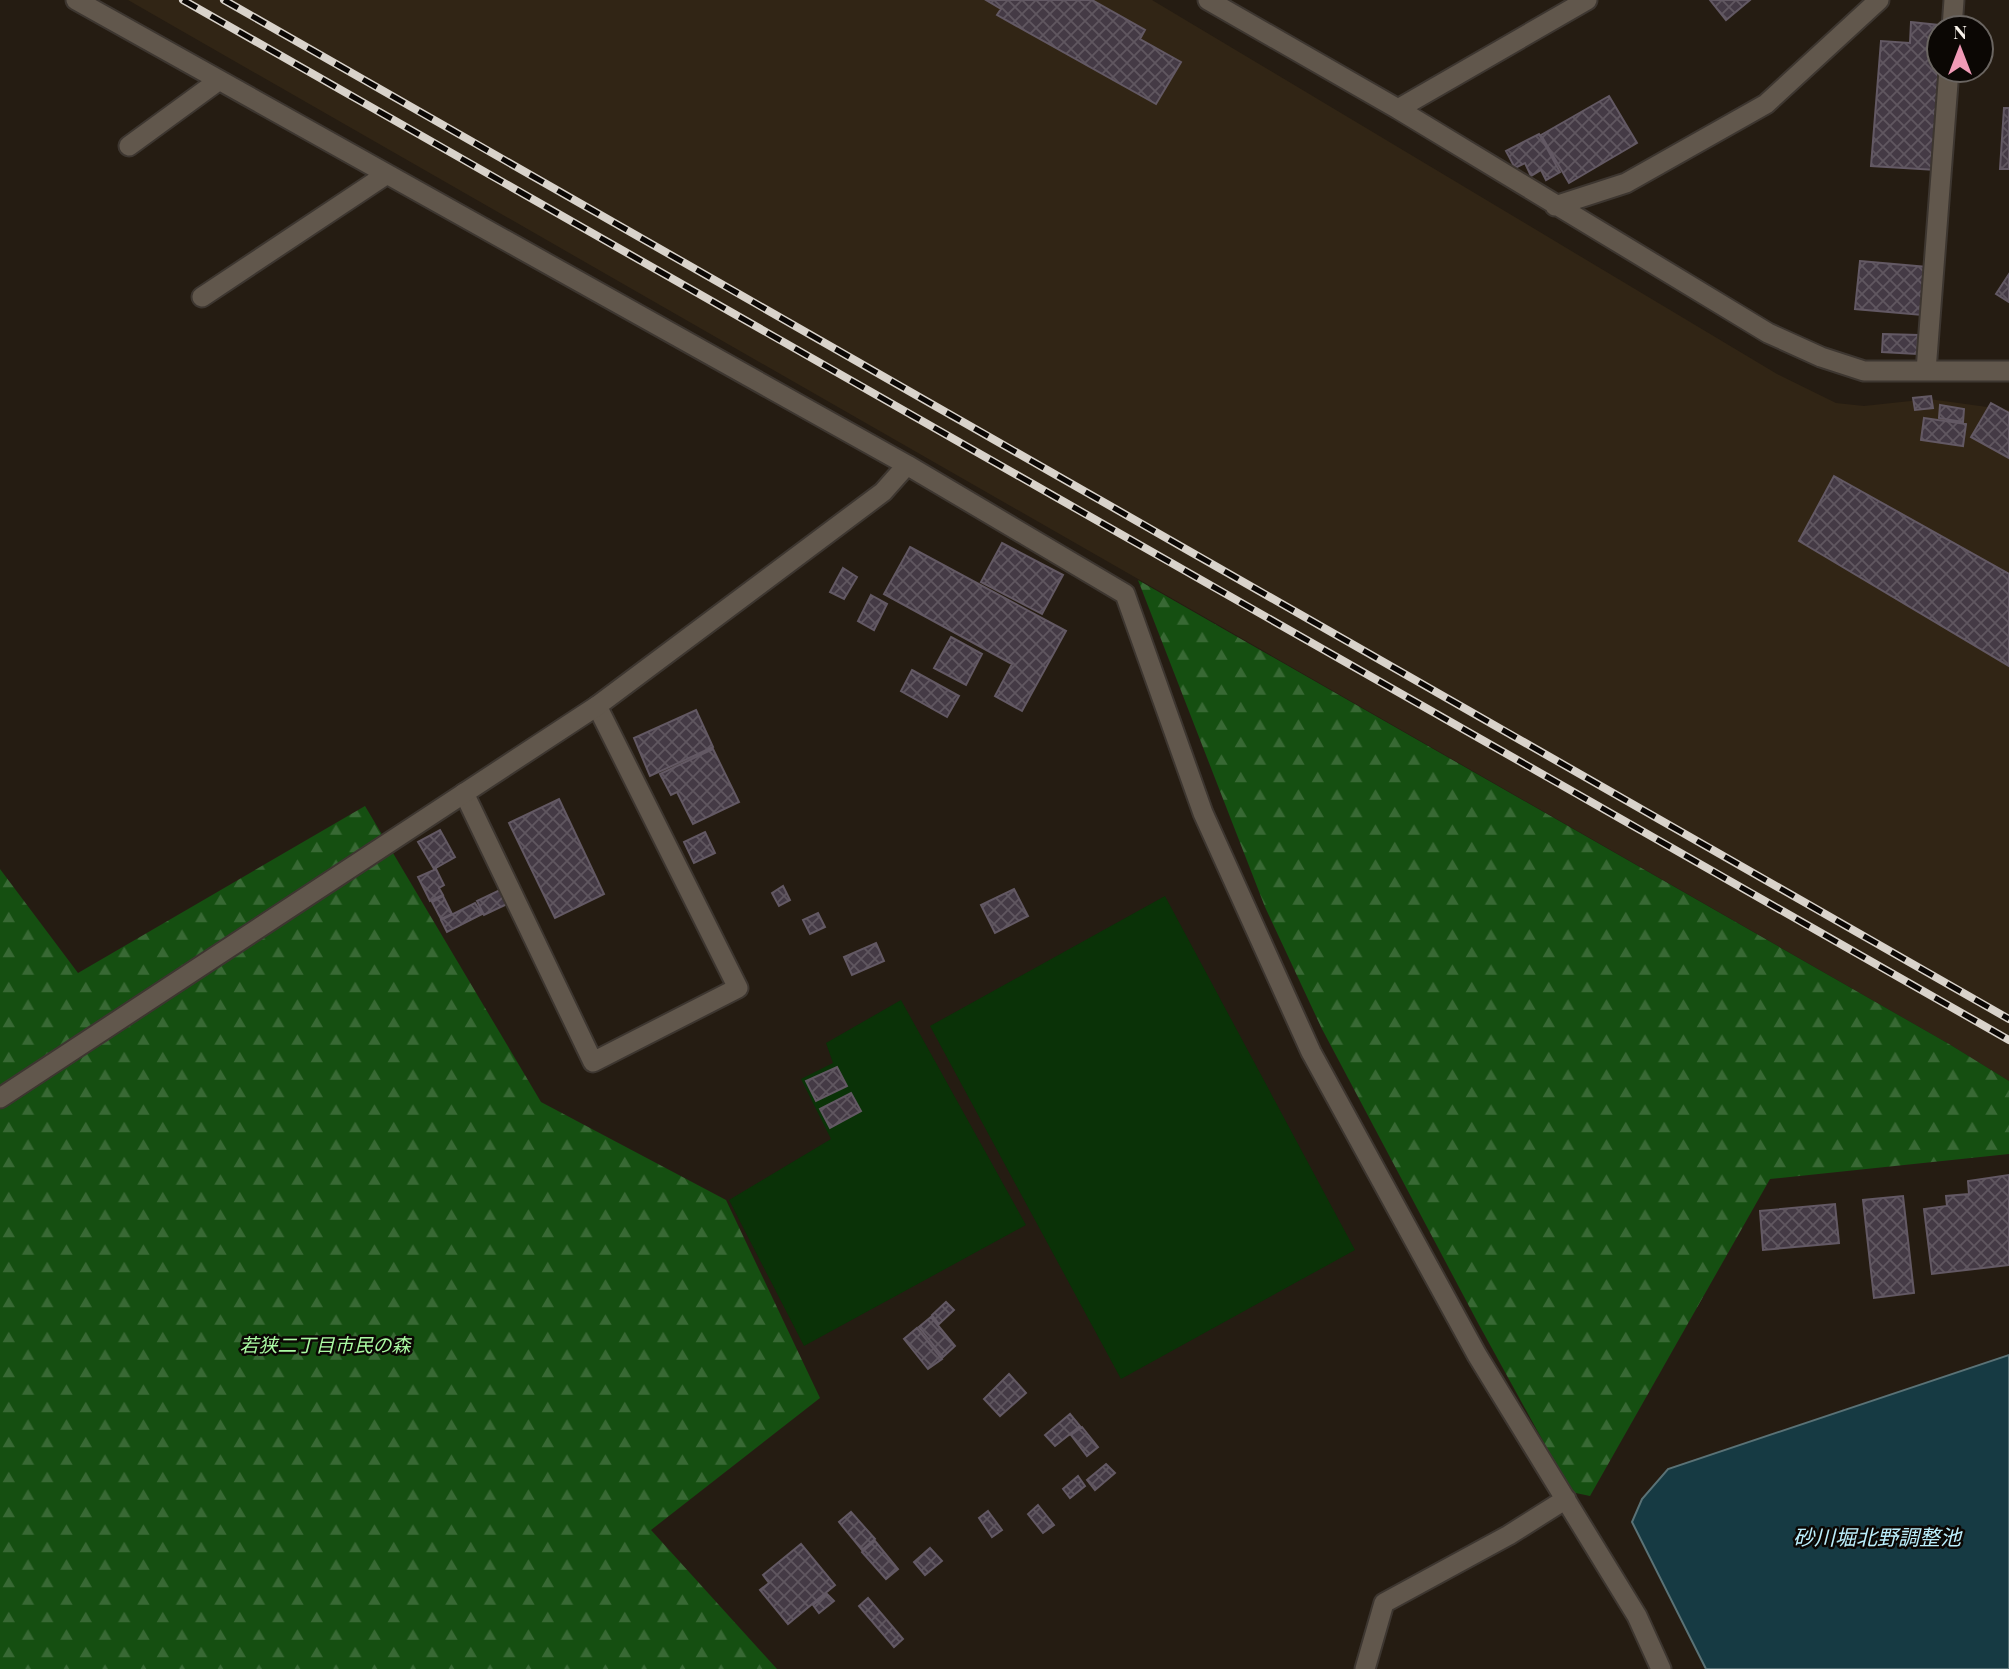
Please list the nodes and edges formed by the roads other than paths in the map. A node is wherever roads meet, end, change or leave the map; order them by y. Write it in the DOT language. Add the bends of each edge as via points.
graph roads {
  1 [pos="76,0"];
  2 [pos="1208,0"];
  3 [pos="1587,0"];
  4 [pos="1879,0"];
  5 [pos="218,81"];
  6 [pos="1948,84"];
  7 [pos="1398,109"];
  8 [pos="129,146"];
  9 [pos="387,174"];
  10 [pos="1555,206"];
  11 [pos="202,297"];
  12 [pos="1926,371"];
  13 [pos="2009,371"];
  14 [pos="907,465"];
  15 [pos="597,706"];
  16 [pos="464,793"];
  17 [pos="0,1098"];
  18 [pos="1566,1499"];
  19 [pos="1365,1669"];
  20 [pos="1661,1669"];
  1 -- 5 [label="street"];
  2 -- 7 [label="street"];
  3 -- 7 [label="street"];
  4 -- 10 [label="street" via="1766,104 1626,183"];
  5 -- 8 [label="street"];
  5 -- 9 [label="street"];
  6 -- 12 [label="street"];
  7 -- 10 [label="street"];
  9 -- 11 [label="street"];
  9 -- 14 [label="street"];
  10 -- 12 [label="street" via="1779,338 1864,372"];
  12 -- 13 [label="street"];
  14 -- 15 [label="street" via="883,492"];
  14 -- 18 [label="street" via="1125,594 1203,813 1311,1052 1477,1354"];
  15 -- 16 [label="street"];
  15 -- 16 [label="street" via="738,988 593,1062"];
  16 -- 17 [label="street"];
  18 -- 19 [label="street" via="1384,1603"];
  18 -- 20 [label="street" via="1637,1616"];
}
